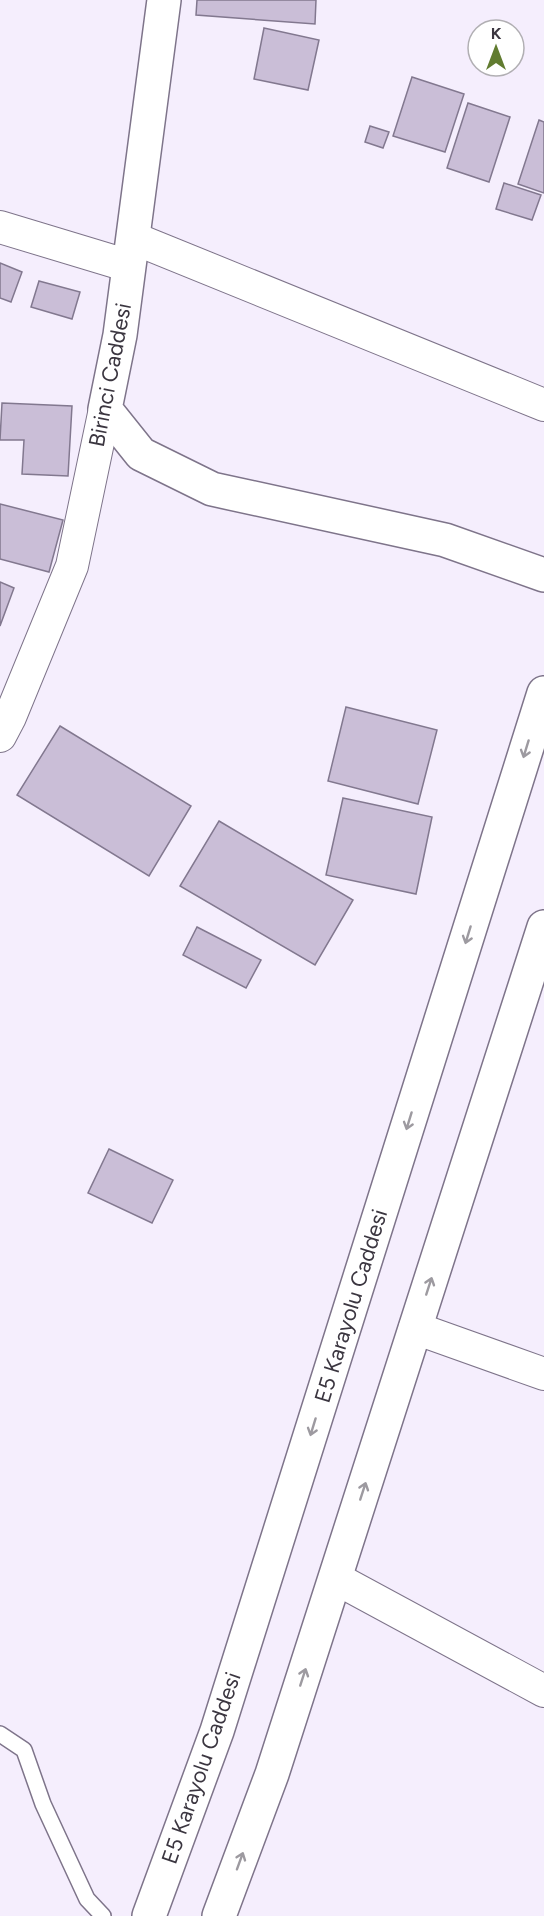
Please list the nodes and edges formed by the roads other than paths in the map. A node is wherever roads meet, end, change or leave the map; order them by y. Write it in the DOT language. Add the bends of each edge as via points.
graph roads {
  1 [pos="164,0"];
  2 [pos="0,227"];
  3 [pos="131,252"];
  4 [pos="544,405"];
  5 [pos="105,409"];
  6 [pos="544,575"];
  7 [pos="544,693"];
  8 [pos="0,736"];
  9 [pos="544,927"];
  10 [pos="415,1328"];
  11 [pos="544,1374"];
  12 [pos="335,1578"];
  13 [pos="544,1690"];
  14 [pos="0,1734"];
  15 [pos="104,1916"];
  16 [pos="148,1916"];
  17 [pos="219,1916"];
  1 -- 3 [label="main road, Birinci Caddesi"];
  2 -- 3 [label="street"];
  3 -- 4 [label="street"];
  3 -- 5 [label="main road, Birinci Caddesi"];
  5 -- 6 [label="main road" via="141,454 212,489 445,540"];
  5 -- 8 [label="street, Birinci Caddesi" via="72,566"];
  7 -- 16 [label="main road, E5 Karayolu Caddesi, one-way" via="217,1731"];
  10 -- 9 [label="main road, one-way"];
  10 -- 11 [label="street"];
  12 -- 10 [label="main road, one-way"];
  12 -- 13 [label="street"];
  17 -- 12 [label="main road, one-way" via="272,1774"];
  14 -- 15 [label="lane" via="24,1750 43,1804 87,1899"];
}
